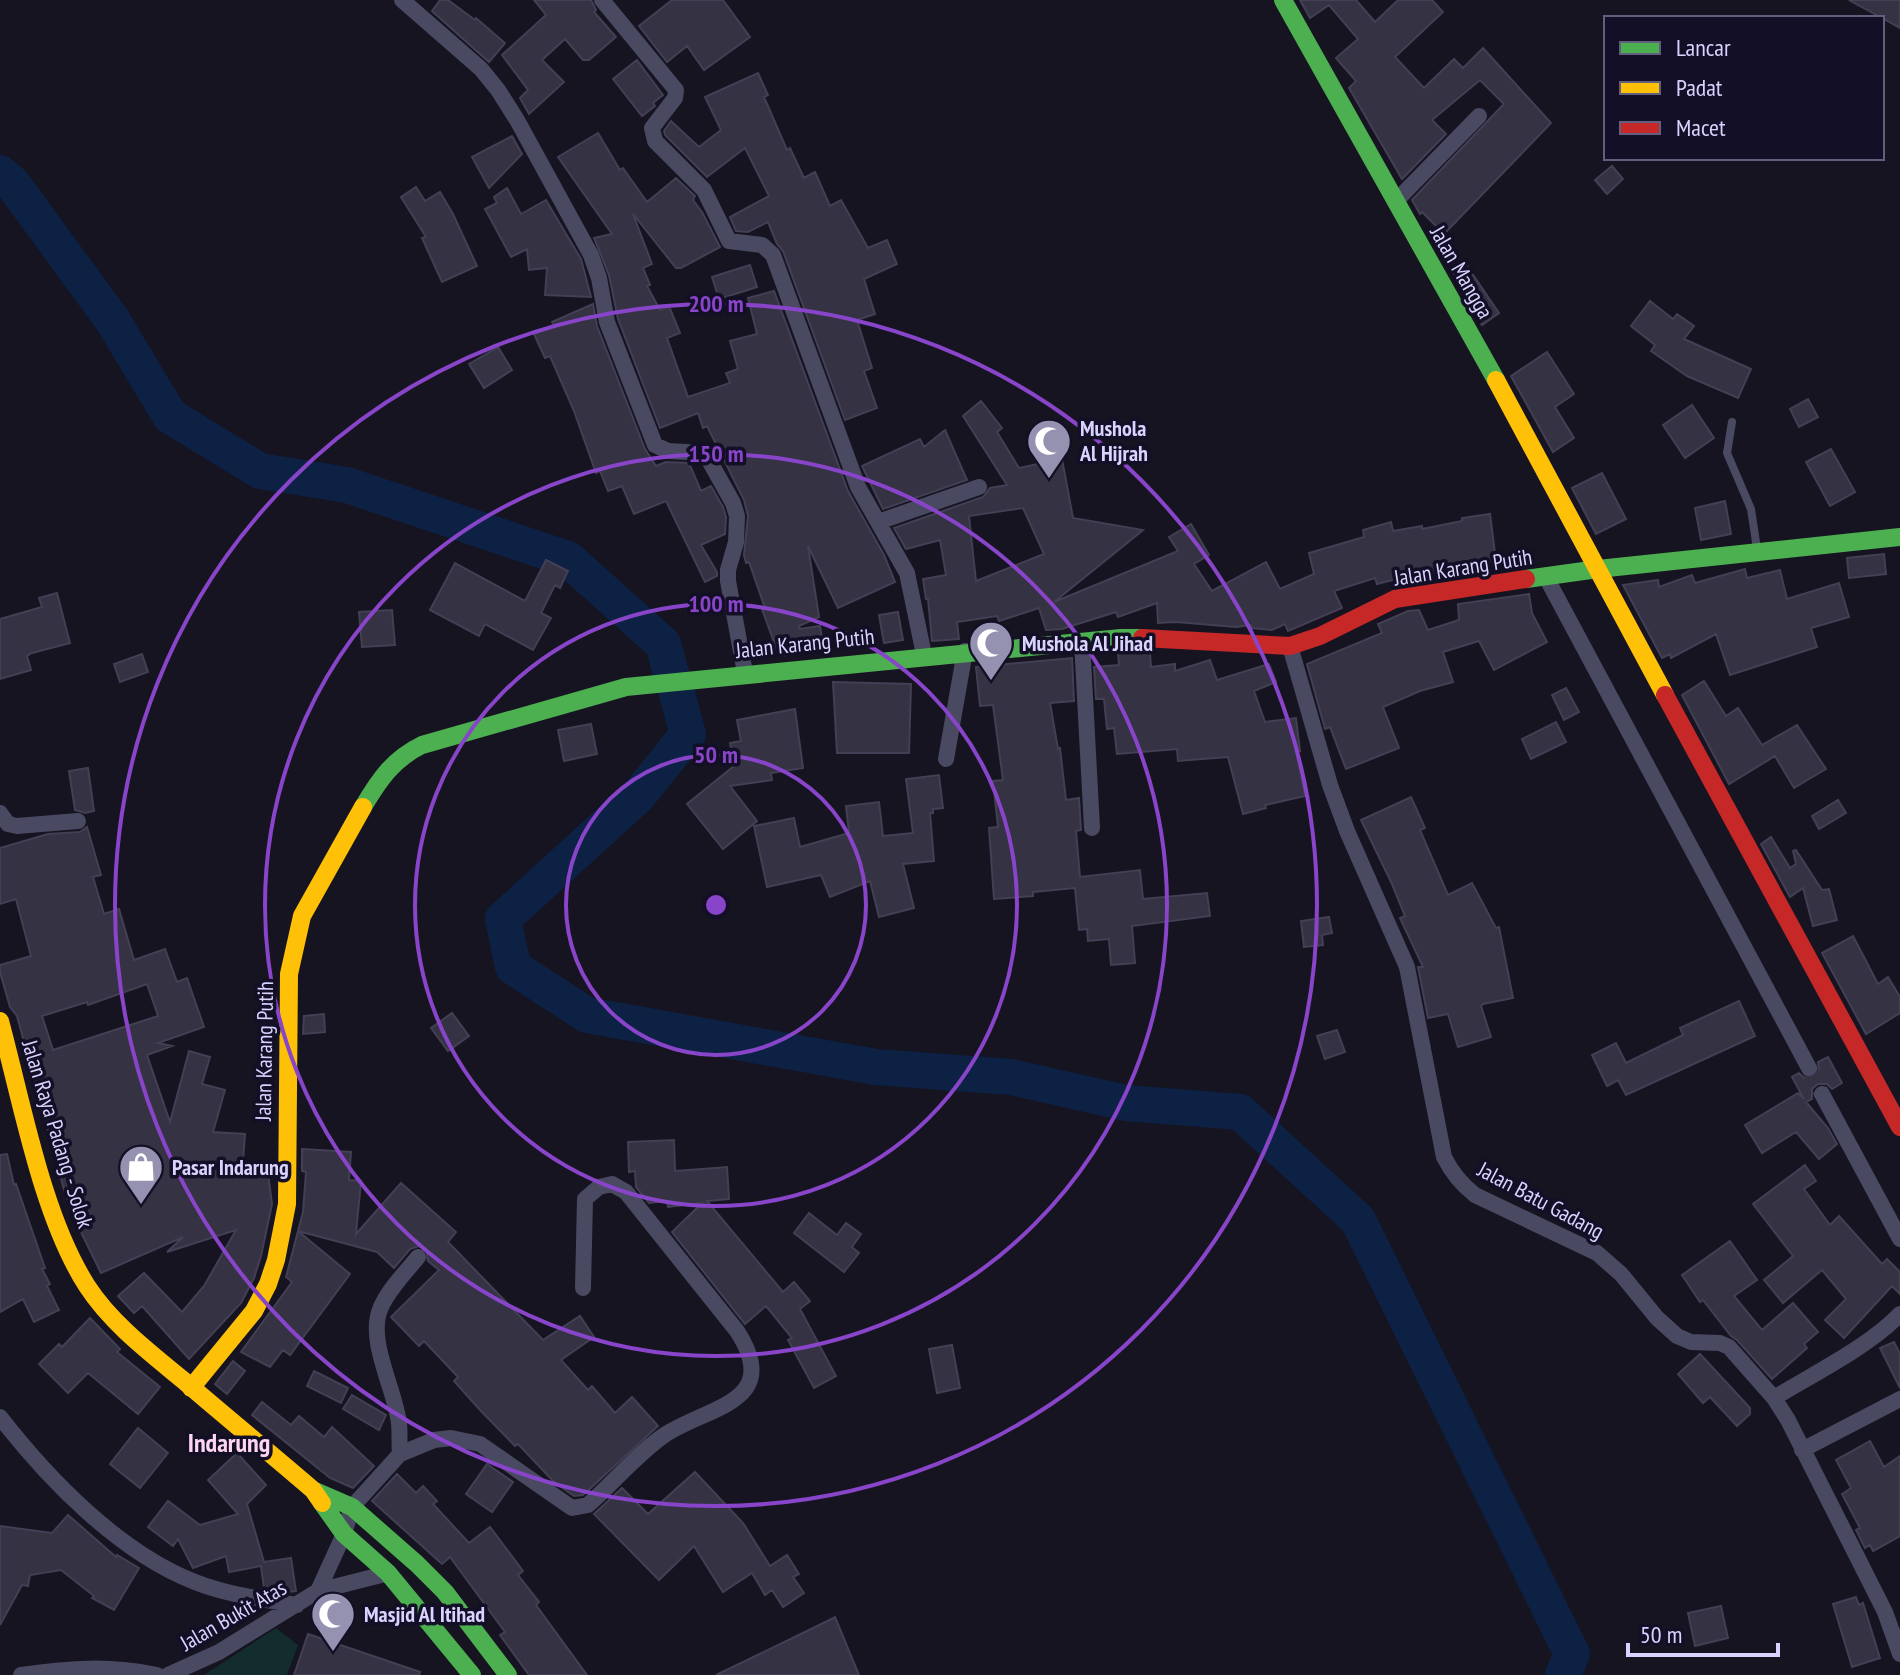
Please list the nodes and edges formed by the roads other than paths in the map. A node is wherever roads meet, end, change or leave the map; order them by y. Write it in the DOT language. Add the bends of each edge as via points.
graph roads {
  1 [pos="402,0"];
  2 [pos="602,0"];
  3 [pos="1283,0"];
  4 [pos="1479,116"];
  5 [pos="1395,202"];
  6 [pos="1732,422"];
  7 [pos="979,487"];
  8 [pos="878,522"];
  9 [pos="1900,537"];
  10 [pos="1757,554"];
  11 [pos="1598,569"];
  12 [pos="1546,577"];
  13 [pos="1082,641"];
  14 [pos="1290,646"];
  15 [pos="965,651"];
  16 [pos="924,655"];
  17 [pos="739,674"];
  18 [pos="946,759"];
  19 [pos="0,813"];
  20 [pos="78,821"];
  21 [pos="1092,828"];
  22 [pos="0,1021"];
  23 [pos="1809,1068"];
  24 [pos="1822,1094"];
  25 [pos="1900,1127"];
  26 [pos="1900,1239"];
  27 [pos="418,1257"];
  28 [pos="583,1288"];
  29 [pos="1900,1314"];
  30 [pos="191,1388"];
  31 [pos="1774,1398"];
  32 [pos="1900,1399"];
  33 [pos="0,1417"];
  34 [pos="1802,1450"];
  35 [pos="400,1454"];
  36 [pos="313,1490"];
  37 [pos="352,1507"];
  38 [pos="344,1534"];
  39 [pos="417,1564"];
  40 [pos="388,1573"];
  41 [pos="318,1591"];
  42 [pos="297,1605"];
  43 [pos="1900,1654"];
  44 [pos="124,1671"];
  45 [pos="21,1675"];
  46 [pos="157,1675"];
  47 [pos="168,1675"];
  48 [pos="472,1675"];
  49 [pos="508,1675"];
  1 -- 17 [label="street" via="481,69 517,120 596,268 607,322 655,445 705,453 733,503 737,530 728,581"];
  2 -- 8 [label="street" via="676,90 655,122 655,141 698,181 729,241 762,245 773,255 858,487"];
  3 -- 5 [label="main road, Jalan Mangga"];
  4 -- 5 [label="street"];
  5 -- 11 [label="main road, Jalan Mangga"];
  6 -- 10 [label="lane" via="1727,453 1751,509"];
  7 -- 8 [label="street"];
  8 -- 16 [label="street" via="907,573"];
  9 -- 10 [label="main road, Jalan Karang Putih"];
  10 -- 11 [label="main road, Jalan Karang Putih"];
  11 -- 12 [label="main road, Jalan Karang Putih"];
  11 -- 25 [label="main road, Jalan Mangga"];
  12 -- 14 [label="main road, Jalan Karang Putih" via="1395,599"];
  12 -- 23 [label="street"];
  13 -- 14 [label="main road, Jalan Karang Putih" via="1177,638"];
  13 -- 15 [label="main road, Jalan Karang Putih"];
  13 -- 21 [label="street"];
  14 -- 31 [label="street, Jalan Batu Gadang" via="1330,785 1410,976 1451,1171 1475,1195 1597,1253 1668,1329 1684,1340 1729,1347"];
  15 -- 16 [label="main road, Jalan Karang Putih"];
  15 -- 18 [label="street"];
  16 -- 17 [label="main road, Jalan Karang Putih"];
  17 -- 30 [label="main road, Jalan Karang Putih" via="626,687 422,745 394,760 379,779 302,916 294,945 289,974 287,1204 276,1260 254,1311"];
  19 -- 20 [label="street" via="17,826"];
  22 -- 30 [label="main road, Jalan Raya Padang - Solok" via="47,1196 74,1262 107,1311"];
  24 -- 26 [label="street"];
  27 -- 35 [label="street" via="387,1295 376,1327 399,1423"];
  28 -- 35 [label="street" via="585,1199 612,1184 626,1192 737,1331 752,1362 746,1388 719,1410 665,1435 580,1508 572,1508 495,1453 467,1440 434,1440"];
  29 -- 31 [label="street"];
  30 -- 36 [label="main road, Jalan Raya Padang - Solok"];
  31 -- 34 [label="street, Jalan Batu Gadang"];
  32 -- 34 [label="street"];
  33 -- 42 [label="street" via="39,1465 145,1556 220,1591"];
  34 -- 43 [label="street, Jalan Batu Gadang" via="1880,1601"];
  35 -- 37 [label="street"];
  36 -- 37 [label="main road"];
  36 -- 38 [label="main road"];
  37 -- 38 [label="street"];
  37 -- 39 [label="main road"];
  38 -- 40 [label="main road"];
  38 -- 41 [label="street"];
  39 -- 40 [label="street"];
  39 -- 49 [label="main road" via="455,1603"];
  40 -- 41 [label="street"];
  40 -- 48 [label="main road"];
  41 -- 42 [label="street, Jalan Bukit Atas"];
  42 -- 47 [label="street, Jalan Bukit Atas" via="219,1652"];
  44 -- 45 [label="street" via="81,1668"];
  44 -- 46 [label="street"];
}
